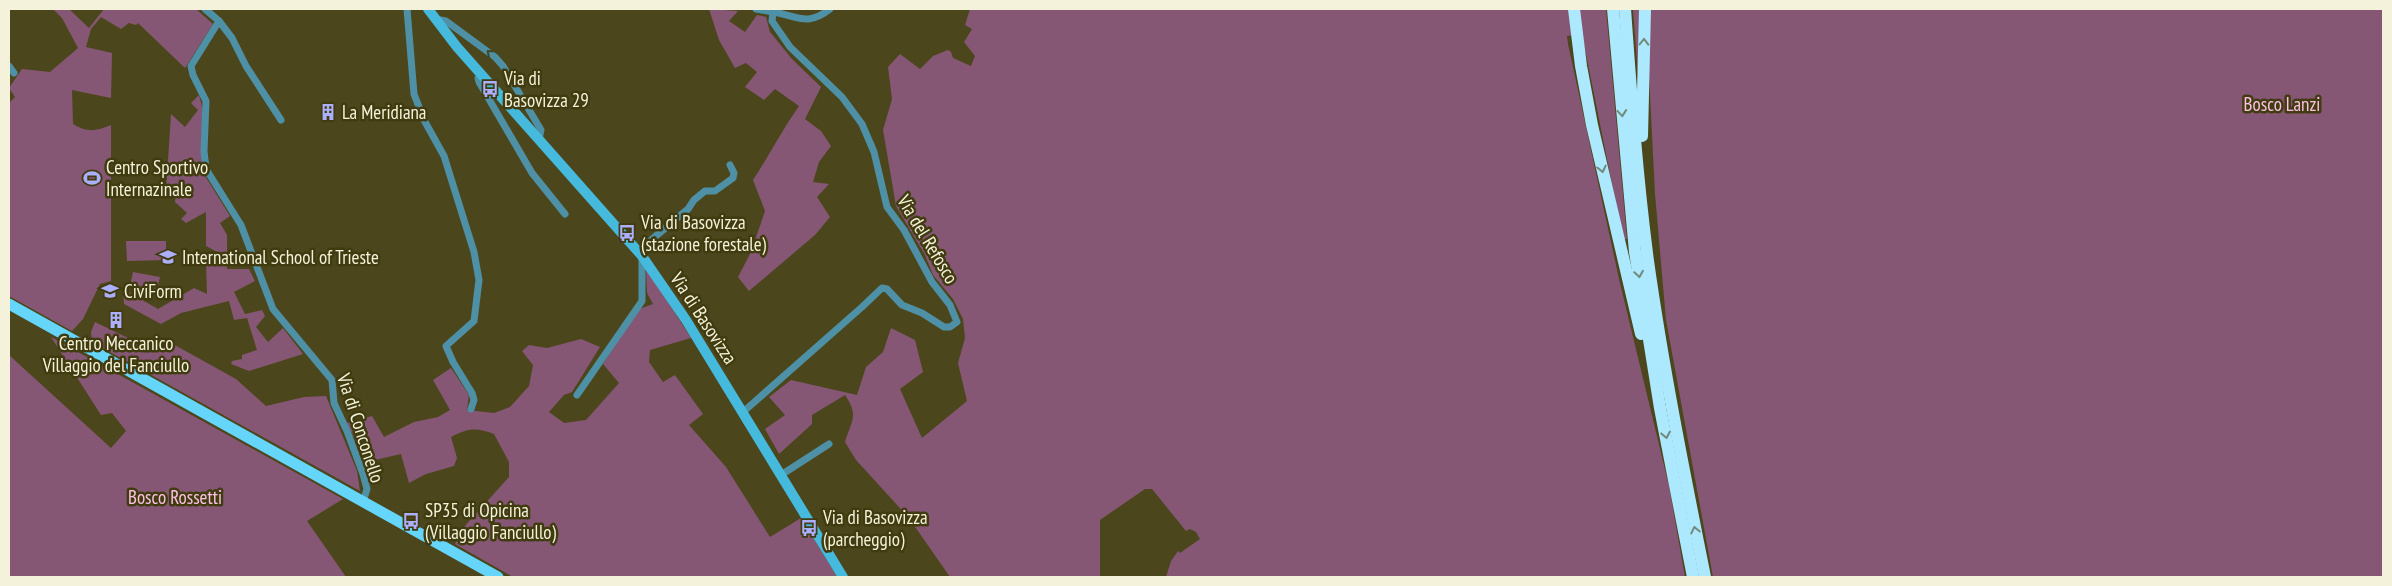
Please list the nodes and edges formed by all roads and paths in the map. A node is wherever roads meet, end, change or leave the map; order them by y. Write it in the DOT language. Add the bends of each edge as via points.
graph roads {
  1 [pos="204,9"];
  2 [pos="407,9"];
  3 [pos="428,9"];
  4 [pos="756,9"];
  5 [pos="830,9"];
  6 [pos="1574,9"];
  7 [pos="1613,9"];
  8 [pos="1625,9"];
  9 [pos="1645,9"];
  10 [pos="773,12"];
  11 [pos="435,19"];
  12 [pos="219,21"];
  13 [pos="1623,64"];
  14 [pos="9,66"];
  15 [pos="14,73"];
  16 [pos="481,74"];
  17 [pos="282,120"];
  18 [pos="539,138"];
  19 [pos="730,165"];
  20 [pos="1638,172"];
  21 [pos="565,214"];
  22 [pos="640,254"];
  23 [pos="9,304"];
  24 [pos="577,395"];
  25 [pos="1660,408"];
  26 [pos="471,409"];
  27 [pos="743,412"];
  28 [pos="829,444"];
  29 [pos="781,475"];
  30 [pos="363,502"];
  31 [pos="498,577"];
  32 [pos="843,577"];
  33 [pos="1693,577"];
  34 [pos="1705,577"];
  1 -- 12 [label="street"];
  2 -- 26 [label="street" via="414,94 444,156 478,270 474,321 446,346 472,393"];
  3 -- 11 [label="main road, Via di Basovizza"];
  4 -- 10 [label="street"];
  5 -- 10 [label="street" via="819,18 808,20"];
  6 -- 25 [label="highway, one-way" via="1592,125"];
  7 -- 13 [label="highway"];
  8 -- 13 [label="highway"];
  20 -- 9 [label="highway, one-way" via="1642,143"];
  10 -- 27 [label="street, Via del Refosco" via="772,21 785,41 842,97 869,137 887,206 957,322 944,327 922,312 902,305 882,288"];
  11 -- 16 [label="main road, Via di Basovizza"];
  18 -- 11 [label="street, one-way" via="541,130 495,56 446,21"];
  12 -- 17 [label="street"];
  12 -- 30 [label="street, Via di Conconello" via="190,66 206,101 204,163 241,225 273,309 332,380 334,404 363,474 367,490"];
  13 -- 20 [label="highway"];
  13 -- 25 [label="highway, one-way" via="1635,252"];
  14 -- 15 [label="street"];
  16 -- 18 [label="main road, Via di Basovizza"];
  16 -- 21 [label="street" via="479,82 532,173"];
  18 -- 22 [label="main road, Via di Basovizza"];
  19 -- 22 [label="street" via="733,178 716,191 705,191"];
  34 -- 20 [label="highway, one-way" via="1655,309"];
  22 -- 24 [label="street" via="642,301"];
  22 -- 27 [label="main road, Via di Basovizza" via="668,292"];
  23 -- 30 [label="main road"];
  25 -- 33 [label="highway, one-way"];
  27 -- 29 [label="main road, Via di Basovizza"];
  28 -- 29 [label="street"];
  29 -- 32 [label="main road, Via di Basovizza"];
  30 -- 31 [label="main road"];
}
